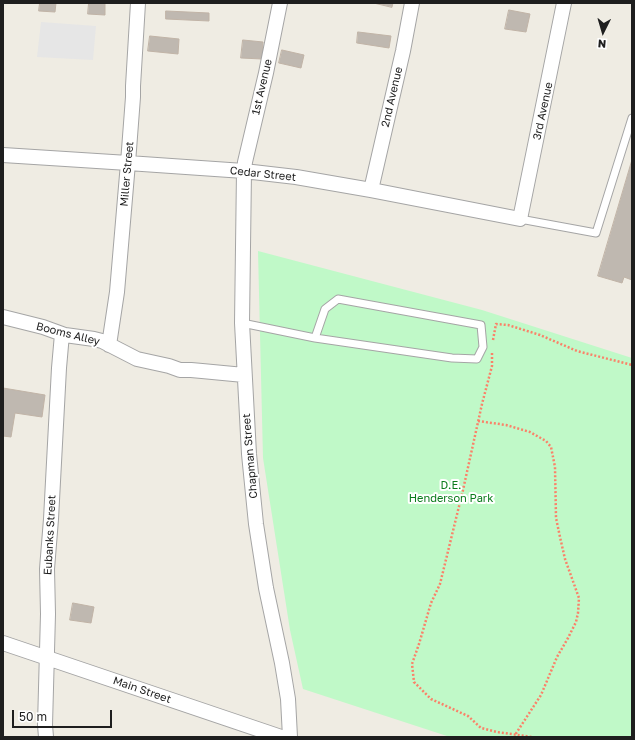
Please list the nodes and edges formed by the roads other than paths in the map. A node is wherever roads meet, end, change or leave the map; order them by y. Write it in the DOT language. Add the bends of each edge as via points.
graph roads {
  1 [pos="138,3"];
  2 [pos="280,3"];
  3 [pos="412,3"];
  4 [pos="564,3"];
  5 [pos="632,118"];
  6 [pos="3,155"];
  7 [pos="128,163"];
  8 [pos="244,171"];
  9 [pos="371,190"];
  10 [pos="520,219"];
  11 [pos="3,317"];
  12 [pos="242,324"];
  13 [pos="62,334"];
  14 [pos="315,338"];
  15 [pos="109,345"];
  16 [pos="244,375"];
  17 [pos="3,643"];
  18 [pos="47,658"];
  19 [pos="46,737"];
  20 [pos="282,737"];
  21 [pos="290,737"];
  1 -- 7 [label="street, Miller Street"];
  2 -- 8 [label="street, 1st Avenue"];
  3 -- 9 [label="street, 2nd Avenue"];
  4 -- 10 [label="street, 3rd Avenue"];
  5 -- 10 [label="lane" via="596,234"];
  6 -- 7 [label="street, Cedar Street"];
  7 -- 8 [label="street, Cedar Street"];
  7 -- 15 [label="street, Miller Street" via="117,292"];
  8 -- 9 [label="street, Cedar Street"];
  8 -- 12 [label="street, Chapman Street"];
  9 -- 10 [label="street, Cedar Street"];
  11 -- 13 [label="street, Booms Alley"];
  12 -- 14 [label="lane"];
  12 -- 16 [label="street, Chapman Street"];
  13 -- 15 [label="street, Booms Alley" via="94,339"];
  13 -- 18 [label="street, Eubanks Street" via="47,569"];
  14 -- 14 [label="lane" via="452,358 477,359 483,347 481,325 338,299 325,310"];
  15 -- 16 [label="street, Booms Alley" via="137,359 180,370"];
  16 -- 21 [label="street, Chapman Street" via="256,524 288,699"];
  17 -- 18 [label="street, Main Street"];
  18 -- 19 [label="street, Eubanks Street"];
  18 -- 20 [label="street, Main Street"];
}
